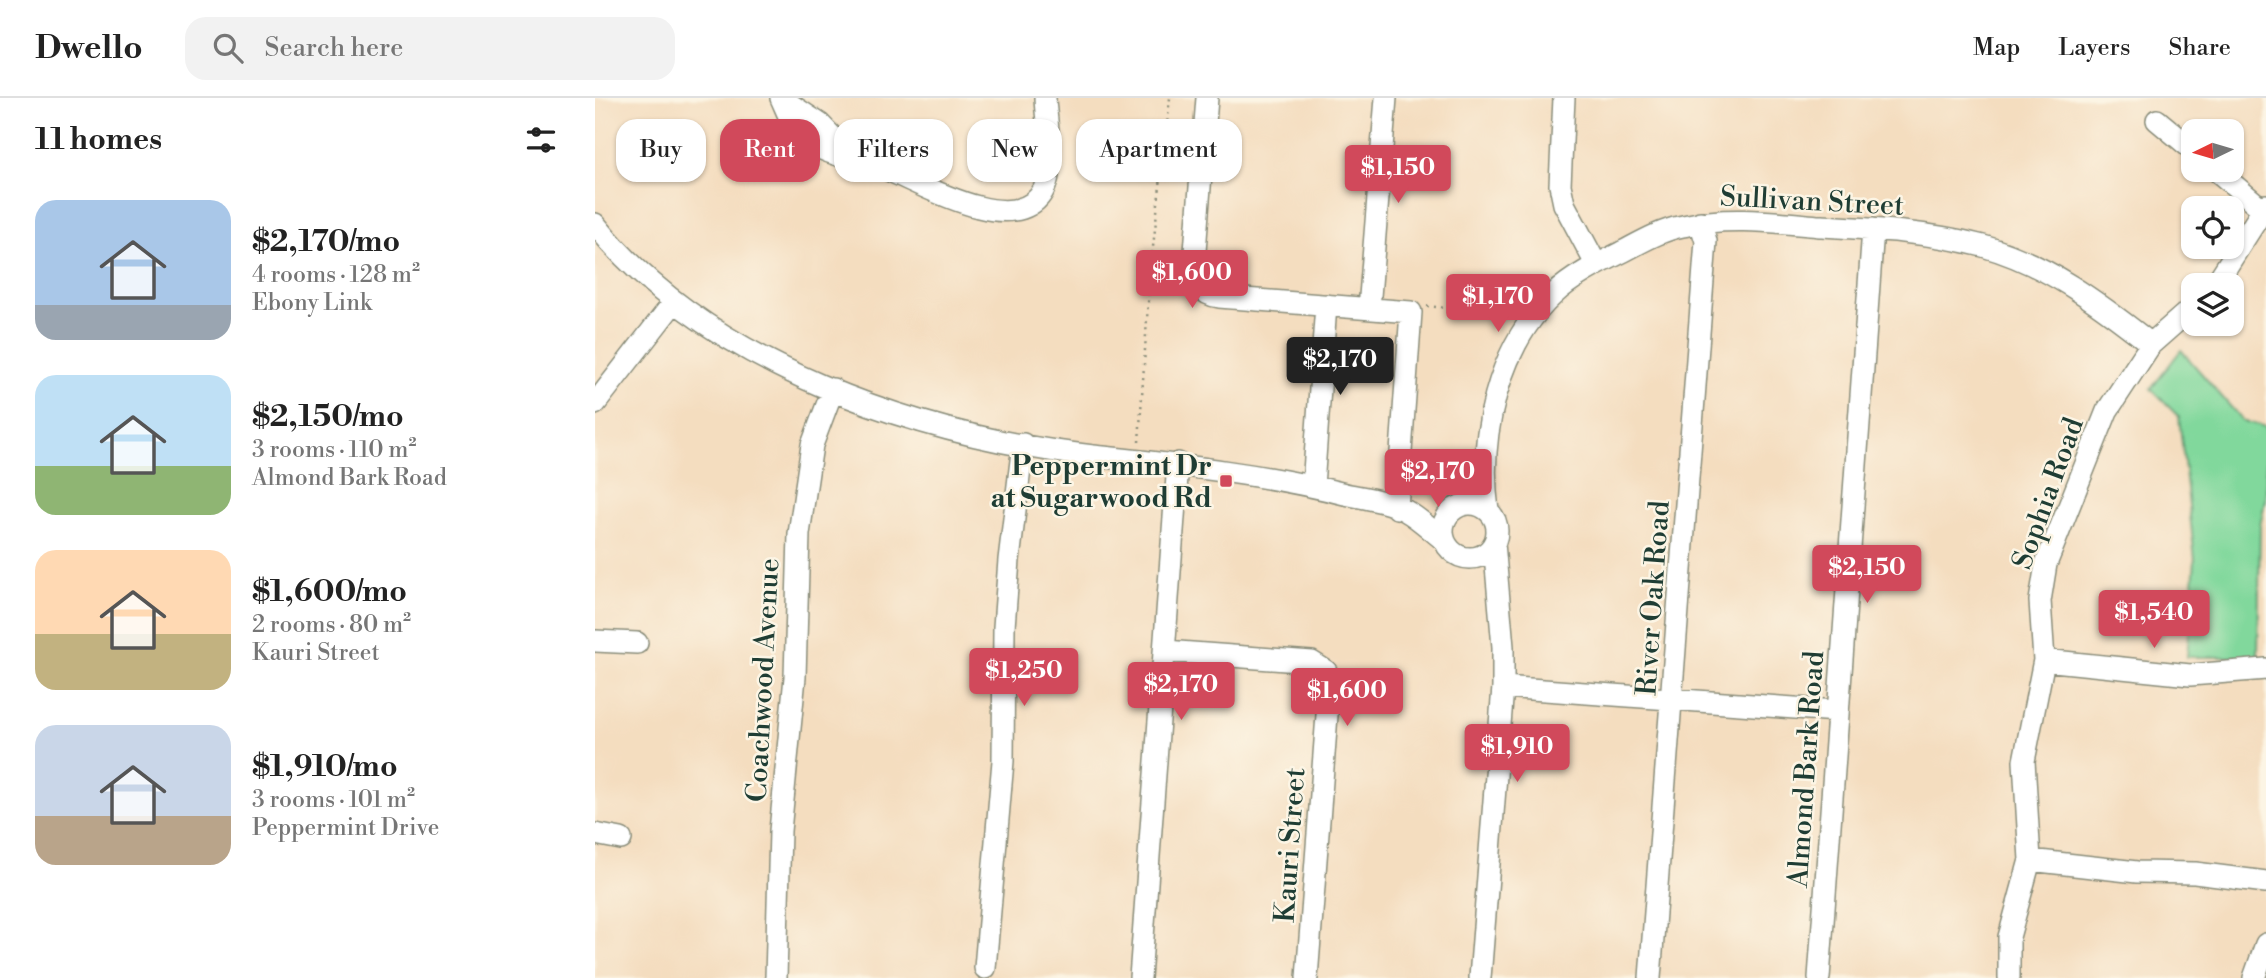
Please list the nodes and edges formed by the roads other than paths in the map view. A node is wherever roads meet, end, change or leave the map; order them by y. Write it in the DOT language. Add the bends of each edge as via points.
graph roads {
  1 [pos="1045,98"];
  2 [pos="1207,98"];
  3 [pos="1386,98"];
  4 [pos="1565,98"];
  5 [pos="781,99"];
  6 [pos="2157,120"];
  7 [pos="2181,140"];
  8 [pos="2232,182"];
  9 [pos="2264,207"];
  10 [pos="1700,222"];
  11 [pos="595,224"];
  12 [pos="1873,229"];
  13 [pos="1596,264"];
  14 [pos="2223,273"];
  15 [pos="674,302"];
  16 [pos="1326,305"];
  17 [pos="1369,309"];
  18 [pos="2181,318"];
  19 [pos="2151,344"];
  20 [pos="833,389"];
  21 [pos="595,404"];
  22 [pos="1023,444"];
  23 [pos="1485,456"];
  24 [pos="1178,463"];
  25 [pos="1313,486"];
  26 [pos="1457,508"];
  27 [pos="1402,509"];
  28 [pos="1488,511"];
  29 [pos="1444,540"];
  30 [pos="1494,543"];
  31 [pos="1465,558"];
  32 [pos="1496,593"];
  33 [pos="595,641"];
  34 [pos="637,643"];
  35 [pos="1165,651"];
  36 [pos="2044,660"];
  37 [pos="2266,669"];
  38 [pos="1503,687"];
  39 [pos="1673,698"];
  40 [pos="1837,711"];
  41 [pos="595,834"];
  42 [pos="621,839"];
  43 [pos="2029,860"];
  44 [pos="2266,881"];
  45 [pos="2266,944"];
  46 [pos="985,968"];
  47 [pos="776,978"];
  48 [pos="1140,978"];
  49 [pos="1307,978"];
  50 [pos="1480,978"];
  51 [pos="1650,978"];
  52 [pos="1819,978"];
  53 [pos="2009,978"];
  54 [pos="2254,978"];
  1 -- 5 [label="street" via="1048,179 1037,200 1016,211 966,202 822,150 812,132 790,121"];
  2 -- 16 [label="street" via="1196,282 1208,295"];
  3 -- 17 [label="street"];
  4 -- 13 [label="street" via="1560,185 1568,214"];
  6 -- 7 [label="street"];
  8 -- 9 [label="street"];
  9 -- 14 [label="street"];
  10 -- 12 [label="street, Sullivan Street"];
  10 -- 13 [label="street, Sullivan Street" via="1662,232"];
  10 -- 39 [label="street, River Oak Road" via="1706,242"];
  11 -- 15 [label="street"];
  12 -- 19 [label="street, Sullivan Street" via="1971,244 2020,260 2059,277"];
  12 -- 40 [label="street, Almond Bark Road"];
  13 -- 23 [label="street, Sullivan Street" via="1553,295 1519,339 1498,388"];
  15 -- 20 [label="street" via="743,348"];
  15 -- 21 [label="street"];
  16 -- 17 [label="street"];
  16 -- 25 [label="street"];
  17 -- 27 [label="street" via="1411,312"];
  18 -- 19 [label="street, Sophia Road"];
  19 -- 36 [label="street, Sophia Road" via="2107,411 2050,551 2040,601"];
  20 -- 22 [label="street" via="896,412"];
  20 -- 47 [label="street, Coachwood Avenue" via="812,445 799,534 795,677 780,831"];
  22 -- 24 [label="street"];
  22 -- 46 [label="street" via="1004,627 1003,761"];
  23 -- 26 [label="street, Sullivan Street"];
  23 -- 28 [label="street, Sullivan Street"];
  24 -- 25 [label="street"];
  24 -- 35 [label="street"];
  25 -- 27 [label="street"];
  26 -- 27 [label="street"];
  26 -- 28 [label="street" via="1475,505"];
  26 -- 29 [label="street" via="1444,523"];
  27 -- 29 [label="street"];
  28 -- 30 [label="street" via="1496,526"];
  29 -- 31 [label="street" via="1452,552"];
  30 -- 31 [label="street" via="1482,556"];
  30 -- 32 [label="street"];
  31 -- 32 [label="street"];
  32 -- 38 [label="street"];
  33 -- 34 [label="street"];
  35 -- 48 [label="street"];
  35 -- 49 [label="street, Kauri Street" via="1312,663 1326,671 1329,689"];
  36 -- 37 [label="street" via="2190,675"];
  36 -- 43 [label="street, Sophia Road" via="2024,761"];
  38 -- 39 [label="street"];
  38 -- 50 [label="street"];
  39 -- 40 [label="street"];
  39 -- 51 [label="street, River Oak Road"];
  40 -- 52 [label="street, Almond Bark Road"];
  41 -- 42 [label="street"];
  43 -- 44 [label="street"];
  43 -- 53 [label="street, Sophia Road" via="2009,937"];
  45 -- 54 [label="street"];
}
